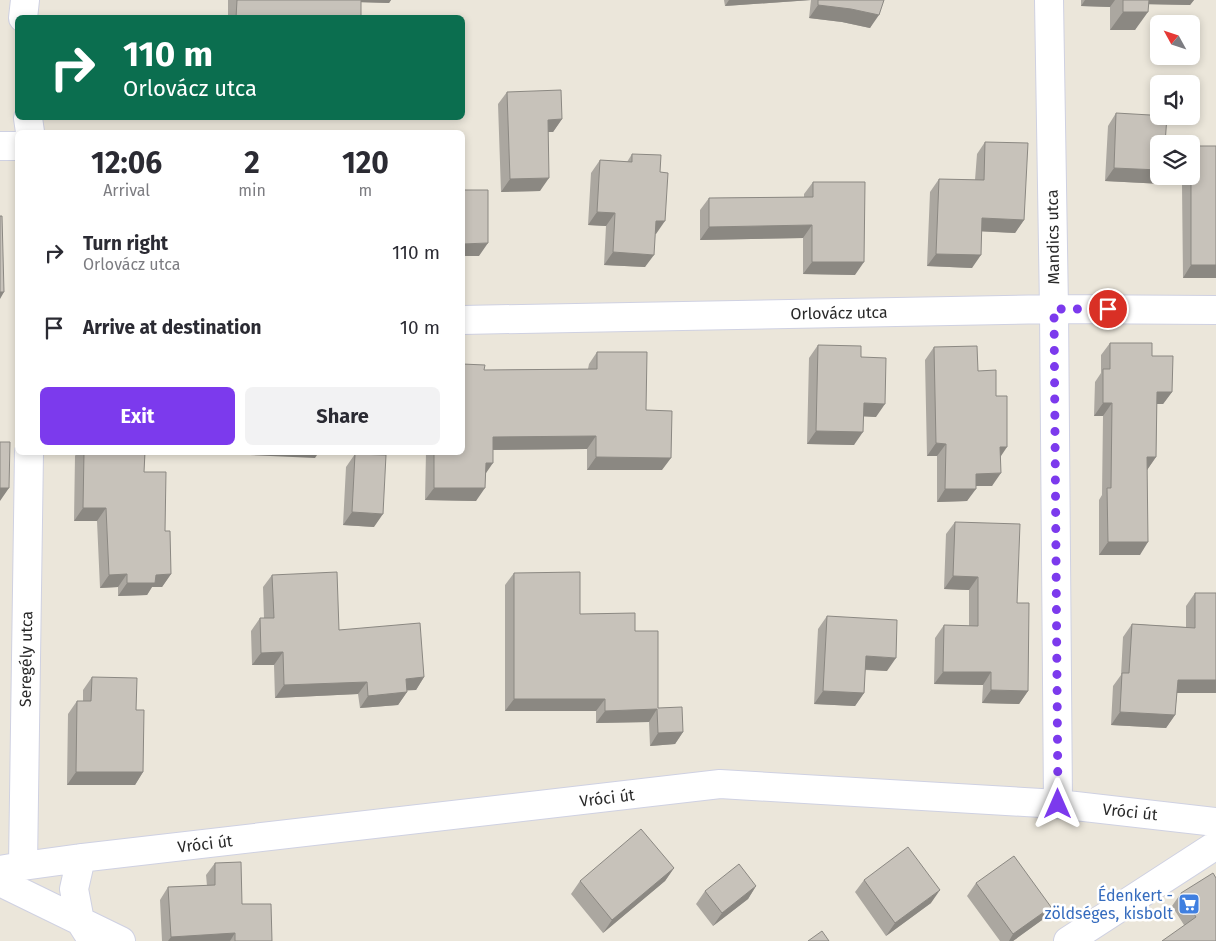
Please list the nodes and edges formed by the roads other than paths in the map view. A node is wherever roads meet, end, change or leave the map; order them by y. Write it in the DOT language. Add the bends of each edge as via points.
graph roads {
  1 [pos="25,0"];
  2 [pos="1050,0"];
  3 [pos="23,15"];
  4 [pos="0,146"];
  5 [pos="15,146"];
  6 [pos="1054,309"];
  7 [pos="1216,310"];
  8 [pos="465,320"];
  9 [pos="29,455"];
  10 [pos="1058,804"];
  11 [pos="1216,822"];
  12 [pos="1216,845"];
  13 [pos="81,858"];
  14 [pos="12,868"];
  15 [pos="0,882"];
  16 [pos="87,931"];
  17 [pos="121,941"];
  18 [pos="1068,941"];
  1 -- 3 [label="street"];
  2 -- 6 [label="street, Mandics utca"];
  4 -- 5 [label="street"];
  6 -- 7 [label="street, Orlovácz utca"];
  6 -- 8 [label="street, Orlovácz utca"];
  6 -- 10 [label="street, Mandics utca"];
  9 -- 14 [label="street, Seregély utca"];
  10 -- 11 [label="street, Vróci út"];
  10 -- 13 [label="street, Vróci út" via="720,784"];
  12 -- 18 [label="street"];
  13 -- 14 [label="street, Vróci út"];
  13 -- 16 [label="street" via="74,889"];
  15 -- 16 [label="street"];
  16 -- 17 [label="street"];
}
